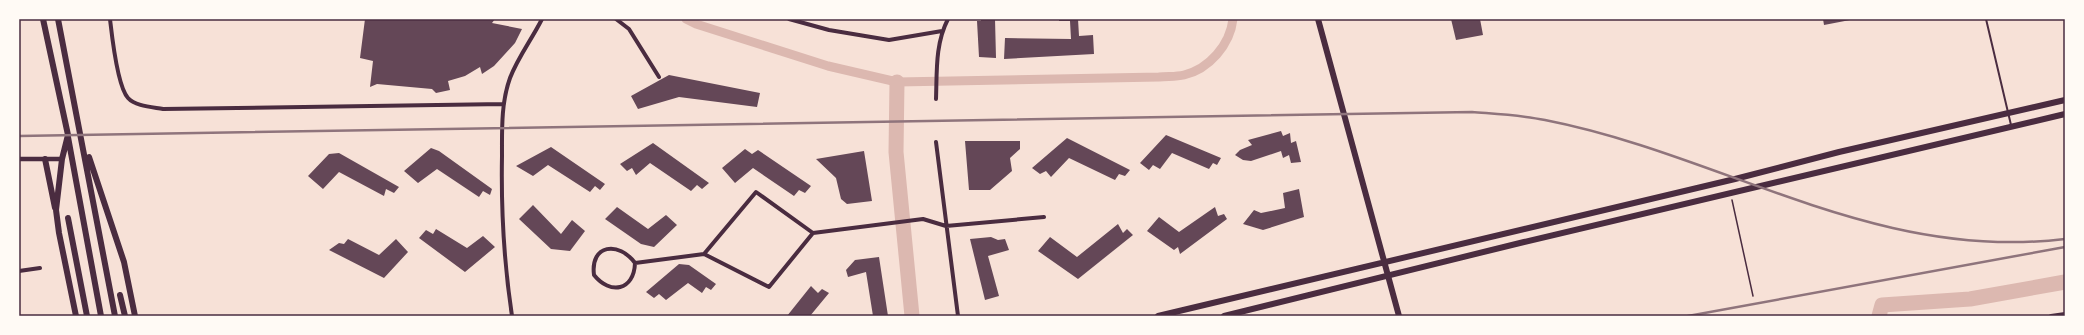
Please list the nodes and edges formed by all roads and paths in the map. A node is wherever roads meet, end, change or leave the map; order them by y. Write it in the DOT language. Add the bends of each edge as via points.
graph roads {
  1 [pos="43,19"];
  2 [pos="58,19"];
  3 [pos="110,19"];
  4 [pos="542,19"];
  5 [pos="616,19"];
  6 [pos="789,19"];
  7 [pos="810,19"];
  8 [pos="948,19"];
  9 [pos="1318,19"];
  10 [pos="1986,19"];
  11 [pos="809,24"];
  12 [pos="942,31"];
  13 [pos="659,77"];
  14 [pos="936,99"];
  15 [pos="2065,100"];
  16 [pos="504,104"];
  17 [pos="2009,114"];
  18 [pos="2065,114"];
  19 [pos="2012,127"];
  20 [pos="81,134"];
  21 [pos="68,135"];
  22 [pos="936,142"];
  23 [pos="19,159"];
  24 [pos="45,159"];
  25 [pos="62,159"];
  26 [pos="1730,194"];
  27 [pos="1044,217"];
  28 [pos="68,218"];
  29 [pos="57,220"];
  30 [pos="946,226"];
  31 [pos="813,233"];
  32 [pos="704,254"];
  33 [pos="635,263"];
  34 [pos="1384,263"];
  35 [pos="40,268"];
  36 [pos="19,271"];
  37 [pos="1388,276"];
  38 [pos="120,295"];
  39 [pos="1753,296"];
  40 [pos="2065,314"];
  41 [pos="2058,315"];
  42 [pos="76,316"];
  43 [pos="87,316"];
  44 [pos="101,316"];
  45 [pos="115,316"];
  46 [pos="125,316"];
  47 [pos="135,316"];
  48 [pos="512,316"];
  49 [pos="958,316"];
  50 [pos="1158,316"];
  51 [pos="1224,316"];
  52 [pos="1399,316"];
  53 [pos="2051,316"];
  1 -- 21 [label="main road"];
  2 -- 20 [label="main road"];
  3 -- 16 [label="street" via="118,74 128,98 141,105 163,110"];
  4 -- 16 [label="street" via="516,64"];
  5 -- 13 [label="street" via="630,29"];
  6 -- 11 [label="street"];
  7 -- 11 [label="street"];
  8 -- 12 [label="street"];
  9 -- 34 [label="main road"];
  10 -- 17 [label="lane"];
  11 -- 12 [label="street" via="889,40"];
  12 -- 14 [label="street" via="937,59"];
  15 -- 17 [label="main road"];
  16 -- 48 [label="street" via="501,207"];
  17 -- 19 [label="lane"];
  17 -- 34 [label="main road" via="1839,152"];
  18 -- 19 [label="main road"];
  19 -- 26 [label="main road"];
  20 -- 45 [label="main road"];
  20 -- 47 [label="main road" via="124,262"];
  21 -- 25 [label="main road"];
  21 -- 44 [label="main road"];
  22 -- 30 [label="street"];
  23 -- 24 [label="street"];
  24 -- 25 [label="street"];
  24 -- 29 [label="main road"];
  25 -- 29 [label="main road"];
  26 -- 37 [label="main road"];
  26 -- 39 [label="path"];
  27 -- 30 [label="street"];
  28 -- 43 [label="main road"];
  29 -- 42 [label="main road"];
  30 -- 31 [label="street" via="923,219"];
  30 -- 49 [label="street"];
  31 -- 32 [label="street" via="769,288"];
  31 -- 32 [label="street" via="756,192"];
  32 -- 33 [label="street"];
  33 -- 33 [label="street" via="620,250 612,248 601,251 594,261 594,275 606,286 623,286 631,279"];
  34 -- 37 [label="main road"];
  34 -- 50 [label="main road"];
  35 -- 36 [label="street"];
  37 -- 51 [label="main road"];
  37 -- 52 [label="main road"];
  38 -- 46 [label="main road"];
  40 -- 41 [label="street"];
  41 -- 53 [label="street"];
}
